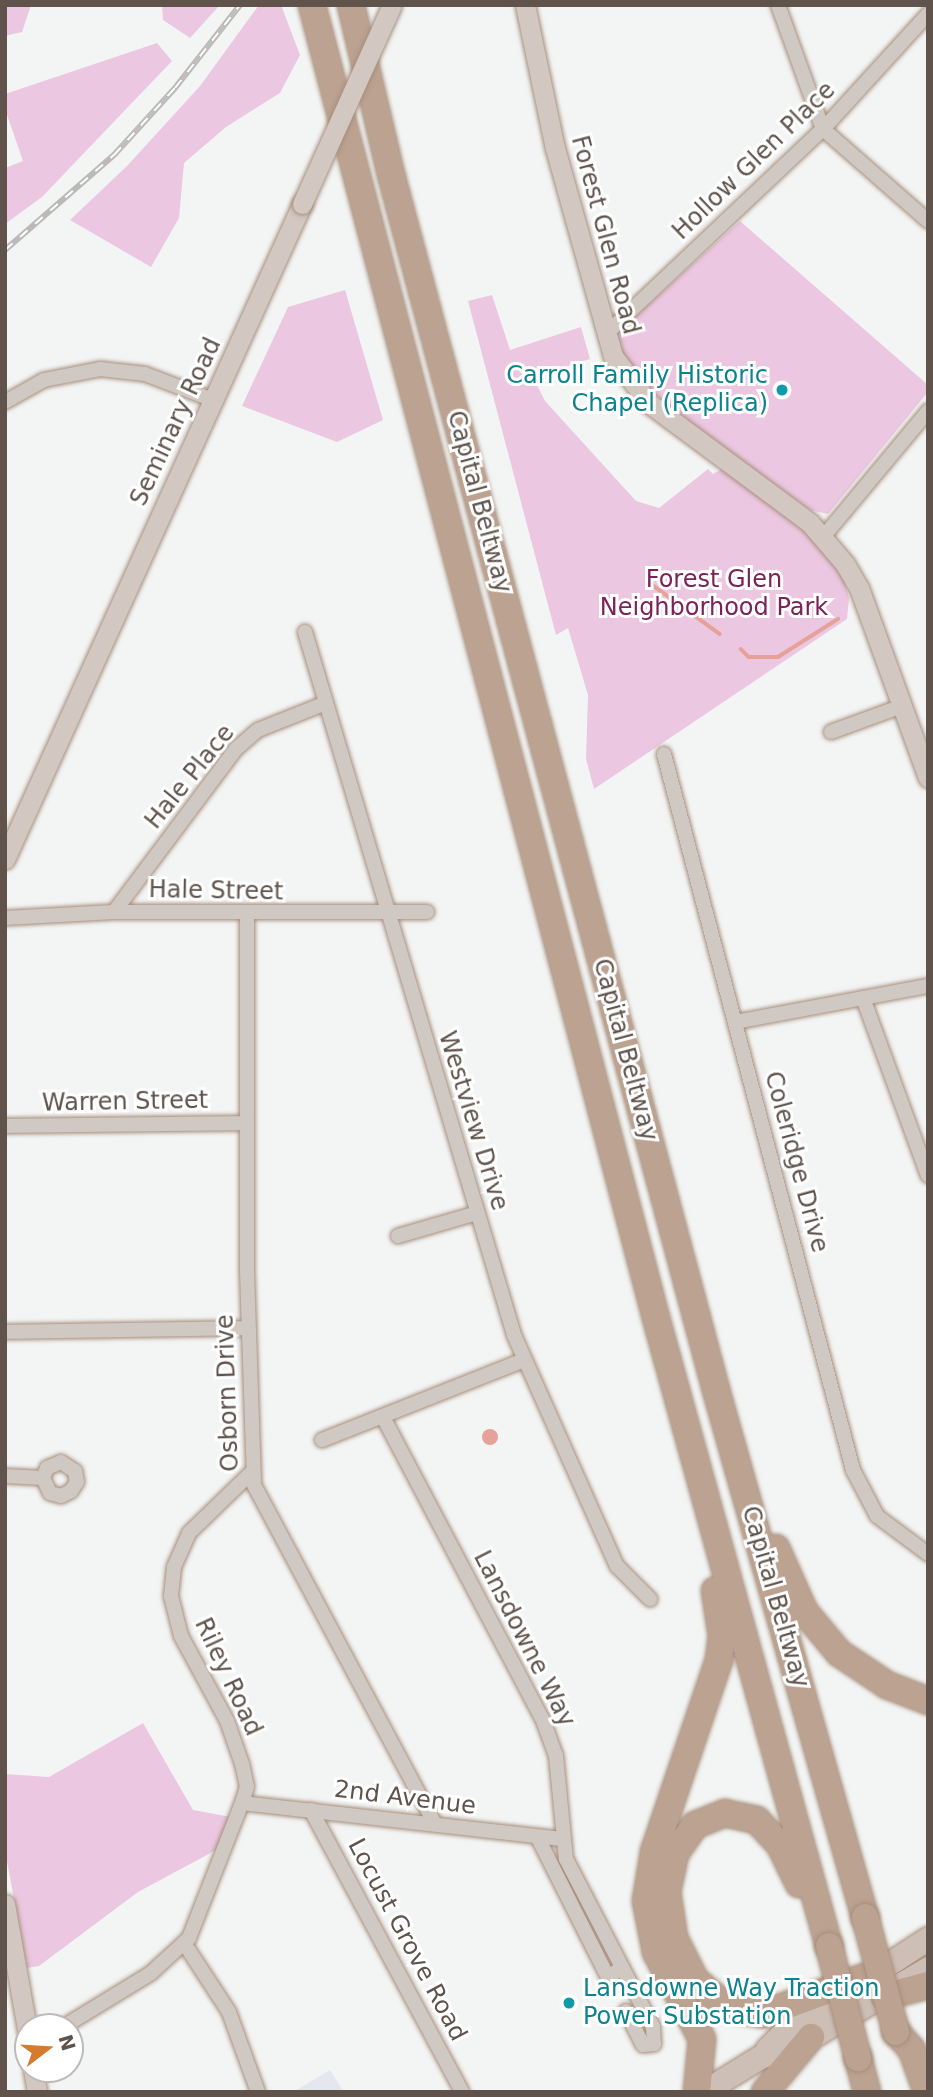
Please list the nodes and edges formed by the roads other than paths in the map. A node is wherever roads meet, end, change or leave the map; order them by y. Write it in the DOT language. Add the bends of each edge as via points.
graph roads {
  1 [pos="312,5"];
  2 [pos="351,5"];
  3 [pos="392,5"];
  4 [pos="525,5"];
  5 [pos="778,5"];
  6 [pos="928,14"];
  7 [pos="823,129"];
  8 [pos="928,220"];
  9 [pos="606,334"];
  10 [pos="213,400"];
  11 [pos="5,402"];
  12 [pos="928,411"];
  13 [pos="824,536"];
  14 [pos="305,632"];
  15 [pos="326,703"];
  16 [pos="902,706"];
  17 [pos="831,732"];
  18 [pos="923,748"];
  19 [pos="664,754"];
  20 [pos="928,778"];
  21 [pos="5,859"];
  22 [pos="114,912"];
  23 [pos="427,912"];
  24 [pos="387,913"];
  25 [pos="247,915"];
  26 [pos="5,918"];
  27 [pos="928,986"];
  28 [pos="863,998"];
  29 [pos="735,1021"];
  30 [pos="246,1123"];
  31 [pos="5,1126"];
  32 [pos="928,1176"];
  33 [pos="477,1213"];
  34 [pos="398,1236"];
  35 [pos="656,1318"];
  36 [pos="247,1328"];
  37 [pos="5,1332"];
  38 [pos="524,1360"];
  39 [pos="716,1390"];
  40 [pos="383,1417"];
  41 [pos="322,1440"];
  42 [pos="252,1472"];
  43 [pos="5,1476"];
  44 [pos="43,1478"];
  45 [pos="928,1554"];
  46 [pos="650,1599"];
  47 [pos="928,1701"];
  48 [pos="242,1803"];
  49 [pos="312,1810"];
  50 [pos="435,1824"];
  51 [pos="538,1838"];
  52 [pos="562,1839"];
  53 [pos="5,1904"];
  54 [pos="928,1938"];
  55 [pos="184,1943"];
  56 [pos="829,1946"];
  57 [pos="622,1968"];
  58 [pos="928,1968"];
  59 [pos="863,1977"];
  60 [pos="928,1985"];
  61 [pos="883,1997"];
  62 [pos="626,2011"];
  63 [pos="24,2013"];
  64 [pos="84,2014"];
  65 [pos="896,2032"];
  66 [pos="811,2037"];
  67 [pos="760,2057"];
  68 [pos="858,2058"];
  69 [pos="258,2092"];
  70 [pos="462,2092"];
  71 [pos="697,2092"];
  72 [pos="703,2092"];
  73 [pos="765,2092"];
  74 [pos="852,2092"];
  75 [pos="867,2092"];
  76 [pos="911,2092"];
  77 [pos="927,2092"];
  1 -- 35 [label="highway, Capital Beltway"];
  2 -- 39 [label="highway, Capital Beltway" via="392,178"];
  3 -- 10 [label="main road, Seminary Road, bridge"];
  4 -- 9 [label="main road, Forest Glen Road" via="555,148"];
  5 -- 7 [label="street"];
  6 -- 7 [label="street, Hollow Glen Place"];
  7 -- 8 [label="street"];
  7 -- 9 [label="street, Hollow Glen Place"];
  9 -- 13 [label="main road, Forest Glen Road" via="621,372 650,404"];
  10 -- 11 [label="street" via="145,374 100,369 44,380"];
  10 -- 21 [label="main road, Seminary Road"];
  12 -- 13 [label="street"];
  13 -- 16 [label="main road, Forest Glen Road" via="859,588"];
  14 -- 15 [label="street, Westview Drive"];
  15 -- 22 [label="street, Hale Place" via="258,730 236,749"];
  15 -- 24 [label="street, Westview Drive"];
  16 -- 17 [label="street"];
  16 -- 18 [label="main road, Forest Glen Road"];
  18 -- 20 [label="main road, Forest Glen Road"];
  19 -- 29 [label="street, Coleridge Drive"];
  22 -- 25 [label="street, Hale Street"];
  22 -- 26 [label="street, Hale Street"];
  23 -- 24 [label="street, Hale Street"];
  24 -- 25 [label="street, Hale Street"];
  24 -- 33 [label="street, Westview Drive"];
  25 -- 30 [label="street, Osborn Drive"];
  27 -- 28 [label="street"];
  28 -- 29 [label="street"];
  28 -- 32 [label="street"];
  29 -- 45 [label="street, Coleridge Drive" via="853,1470 877,1516"];
  30 -- 31 [label="street, Warren Street"];
  30 -- 36 [label="street, Osborn Drive"];
  33 -- 34 [label="street"];
  33 -- 38 [label="street, Westview Drive"];
  35 -- 56 [label="highway, Capital Beltway"];
  35 -- 71 [label="highway" via="648,1341 720,1612 722,1636 714,1684 654,1852 646,1901 656,1952 702,2039"];
  36 -- 37 [label="street"];
  36 -- 42 [label="street, Osborn Drive"];
  38 -- 40 [label="street"];
  38 -- 46 [label="street, Westview Drive" via="617,1566"];
  39 -- 47 [label="highway" via="804,1611 826,1640 856,1666 887,1685"];
  39 -- 65 [label="highway, Capital Beltway, bridge"];
  40 -- 41 [label="street"];
  40 -- 52 [label="street, Lansdowne Way" via="544,1723 556,1756"];
  42 -- 48 [label="street, Riley Road" via="189,1533 174,1567 171,1596 181,1636 227,1721 242,1764 247,1787"];
  42 -- 50 [label="street, Osborn Drive" via="254,1485"];
  43 -- 44 [label="street"];
  48 -- 49 [label="street, 2nd Avenue"];
  48 -- 55 [label="street"];
  49 -- 50 [label="street, 2nd Avenue"];
  49 -- 70 [label="street, Locust Grove Road"];
  50 -- 51 [label="street, 2nd Avenue"];
  51 -- 52 [label="street, 2nd Avenue"];
  51 -- 57 [label="street" via="608,1977"];
  52 -- 57 [label="street, Lansdowne Way" via="566,1859"];
  53 -- 63 [label="main road"];
  54 -- 59 [label="main road"];
  55 -- 64 [label="street" via="152,1973"];
  55 -- 69 [label="street" via="229,2012"];
  56 -- 59 [label="highway" via="780,1844 757,1820 741,1814 710,1817 682,1838 670,1872 668,1917 683,1961 710,1996 728,2008 763,2014"];
  56 -- 68 [label="highway, Capital Beltway, bridge"];
  57 -- 62 [label="street, Lansdowne Way" via="653,2028 654,2044 643,2045"];
  58 -- 61 [label="main road"];
  59 -- 67 [label="main road" via="784,2032"];
  60 -- 61 [label="highway"];
  61 -- 66 [label="main road"];
  65 -- 76 [label="highway, Capital Beltway"];
  65 -- 77 [label="highway" via="912,2050"];
  66 -- 67 [label="main road"];
  66 -- 73 [label="highway"];
  67 -- 72 [label="main road"];
  68 -- 74 [label="highway"];
  68 -- 75 [label="highway, Capital Beltway"];
}
